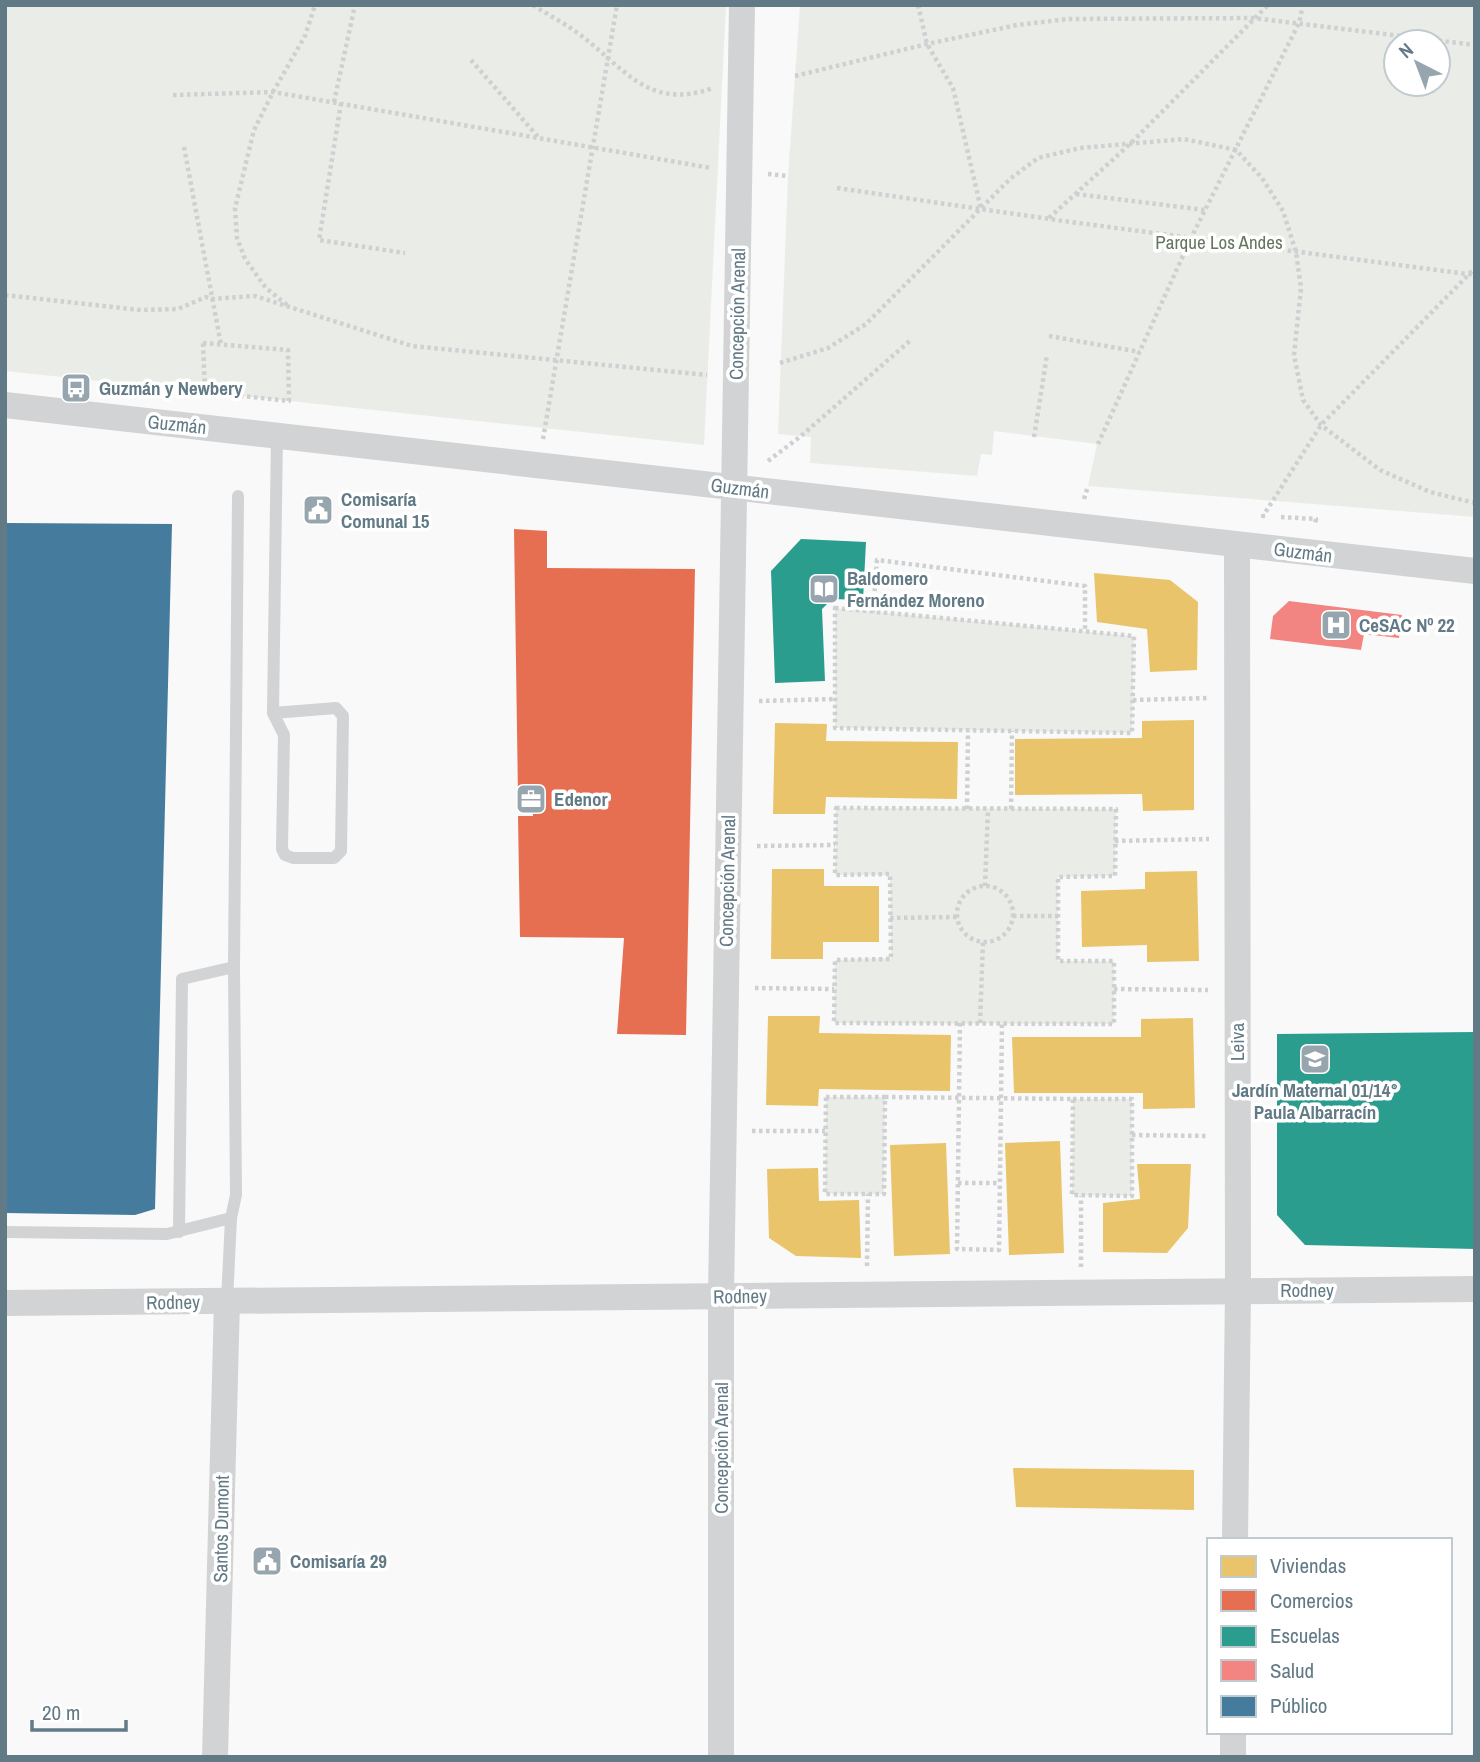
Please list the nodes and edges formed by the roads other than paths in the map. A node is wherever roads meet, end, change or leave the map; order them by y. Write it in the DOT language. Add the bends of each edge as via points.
graph roads {
  1 [pos="742,5"];
  2 [pos="5,405"];
  3 [pos="277,435"];
  4 [pos="734,487"];
  5 [pos="238,496"];
  6 [pos="1237,545"];
  7 [pos="1475,571"];
  8 [pos="273,712"];
  9 [pos="234,967"];
  10 [pos="231,1218"];
  11 [pos="5,1232"];
  12 [pos="180,1232"];
  13 [pos="1475,1289"];
  14 [pos="1238,1290"];
  15 [pos="721,1296"];
  16 [pos="227,1301"];
  17 [pos="5,1303"];
  18 [pos="1235,1538"];
  19 [pos="1233,1734"];
  20 [pos="215,1757"];
  21 [pos="721,1757"];
  22 [pos="1233,1757"];
  1 -- 4 [label="street, Concepción Arenal"];
  2 -- 3 [label="street, Guzmán"];
  3 -- 4 [label="street, Guzmán"];
  3 -- 8 [label="lane"];
  4 -- 6 [label="street, Guzmán"];
  4 -- 15 [label="street, Concepción Arenal"];
  5 -- 9 [label="lane"];
  6 -- 7 [label="street, Guzmán"];
  6 -- 14 [label="street, Leiva"];
  8 -- 8 [label="lane" via="284,735 282,849 293,858 334,858 341,851 343,716 336,708"];
  9 -- 10 [label="lane" via="236,1195"];
  9 -- 12 [label="lane" via="182,979"];
  10 -- 12 [label="lane"];
  10 -- 16 [label="lane"];
  11 -- 12 [label="lane"];
  13 -- 14 [label="street, Rodney"];
  14 -- 15 [label="street, Rodney"];
  14 -- 18 [label="street, Leiva"];
  15 -- 16 [label="street, Rodney"];
  15 -- 21 [label="street, Concepción Arenal"];
  16 -- 17 [label="street, Rodney"];
  16 -- 20 [label="street, Santos Dumont"];
  19 -- 22 [label="street"];
}
